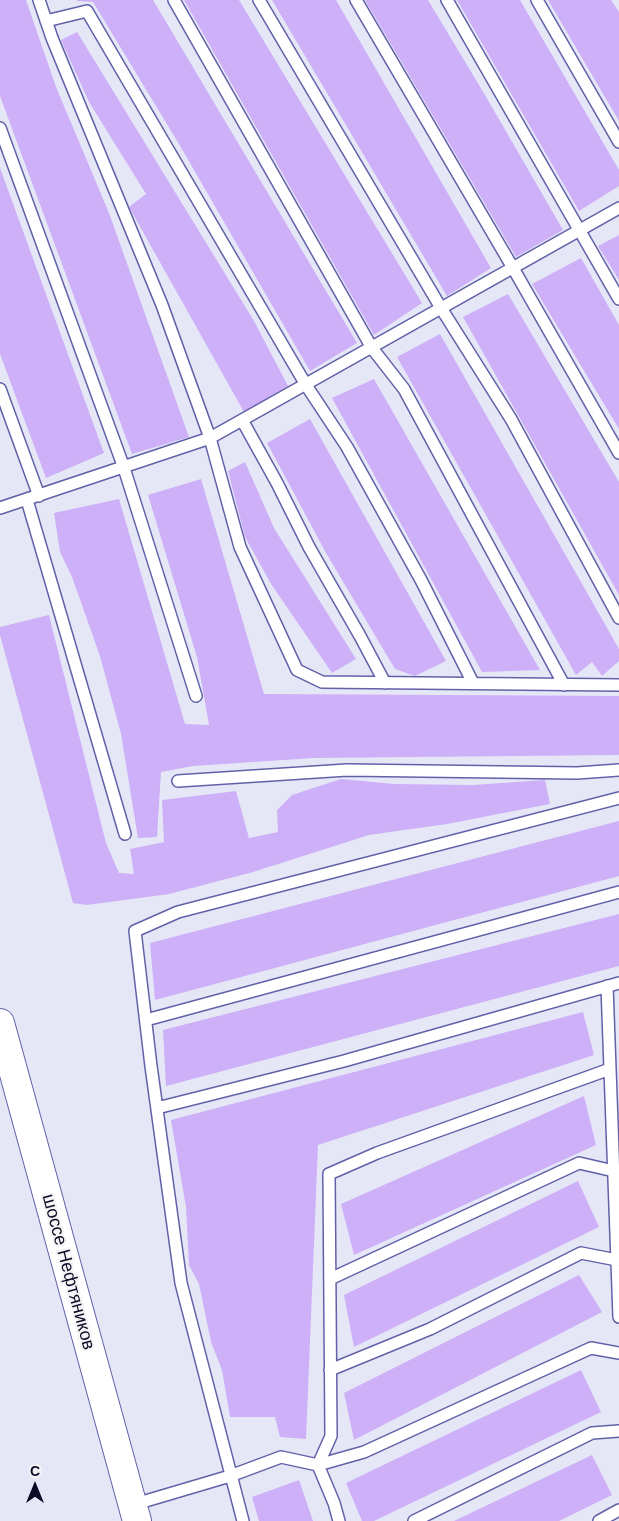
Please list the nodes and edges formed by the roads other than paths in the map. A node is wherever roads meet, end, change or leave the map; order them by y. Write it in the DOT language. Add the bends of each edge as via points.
graph roads {
  1 [pos="39,0"];
  2 [pos="174,0"];
  3 [pos="259,0"];
  4 [pos="356,0"];
  5 [pos="447,0"];
  6 [pos="537,0"];
  7 [pos="46,21"];
  8 [pos="0,128"];
  9 [pos="619,142"];
  10 [pos="619,208"];
  11 [pos="579,230"];
  12 [pos="514,268"];
  13 [pos="619,299"];
  14 [pos="441,308"];
  15 [pos="372,348"];
  16 [pos="306,384"];
  17 [pos="0,389"];
  18 [pos="242,420"];
  19 [pos="210,438"];
  20 [pos="619,453"];
  21 [pos="124,468"];
  22 [pos="39,496"];
  23 [pos="26,500"];
  24 [pos="0,508"];
  25 [pos="619,618"];
  26 [pos="385,682"];
  27 [pos="473,684"];
  28 [pos="564,685"];
  29 [pos="619,685"];
  30 [pos="196,696"];
  31 [pos="619,770"];
  32 [pos="178,781"];
  33 [pos="619,798"];
  34 [pos="125,834"];
  35 [pos="619,892"];
  36 [pos="613,985"];
  37 [pos="146,1020"];
  38 [pos="0,1022"];
  39 [pos="610,1069"];
  40 [pos="157,1108"];
  41 [pos="614,1171"];
  42 [pos="617,1260"];
  43 [pos="330,1279"];
  44 [pos="619,1317"];
  45 [pos="619,1353"];
  46 [pos="330,1370"];
  47 [pos="619,1430"];
  48 [pos="318,1465"];
  49 [pos="230,1476"];
  50 [pos="619,1510"];
  51 [pos="134,1513"];
  52 [pos="243,1521"];
  53 [pos="340,1521"];
  54 [pos="414,1521"];
  55 [pos="599,1521"];
  1 -- 7 [label="lane"];
  2 -- 15 [label="lane"];
  3 -- 14 [label="lane"];
  4 -- 12 [label="lane"];
  5 -- 11 [label="lane"];
  6 -- 9 [label="lane"];
  7 -- 16 [label="lane" via="86,11"];
  7 -- 19 [label="lane" via="162,306"];
  8 -- 21 [label="lane"];
  10 -- 11 [label="lane"];
  11 -- 12 [label="lane"];
  11 -- 13 [label="lane"];
  12 -- 14 [label="lane"];
  12 -- 20 [label="lane"];
  14 -- 15 [label="lane"];
  14 -- 25 [label="lane" via="511,419"];
  15 -- 16 [label="lane"];
  15 -- 28 [label="lane" via="404,389"];
  16 -- 18 [label="lane"];
  16 -- 27 [label="lane" via="347,447 422,580"];
  17 -- 22 [label="lane"];
  18 -- 19 [label="lane"];
  18 -- 26 [label="lane"];
  19 -- 21 [label="lane"];
  19 -- 26 [label="lane" via="240,547 298,670 322,682"];
  21 -- 22 [label="lane"];
  21 -- 30 [label="lane"];
  22 -- 23 [label="lane"];
  23 -- 24 [label="lane"];
  23 -- 34 [label="lane"];
  26 -- 27 [label="lane"];
  27 -- 28 [label="lane"];
  28 -- 29 [label="lane"];
  31 -- 32 [label="lane" via="577,773 347,770"];
  33 -- 37 [label="lane" via="178,912 135,931"];
  35 -- 37 [label="lane"];
  36 -- 39 [label="lane"];
  36 -- 40 [label="lane" via="344,1061"];
  37 -- 40 [label="lane"];
  38 -- 51 [label="main road, шоссе Нефтяников"];
  39 -- 41 [label="lane"];
  39 -- 43 [label="lane" via="377,1153 329,1174"];
  40 -- 49 [label="lane" via="181,1283"];
  41 -- 42 [label="lane"];
  41 -- 43 [label="lane" via="579,1163"];
  42 -- 44 [label="lane"];
  42 -- 46 [label="lane" via="581,1253 430,1329"];
  43 -- 46 [label="lane"];
  45 -- 48 [label="lane" via="591,1348 364,1452"];
  46 -- 48 [label="lane" via="331,1436"];
  47 -- 54 [label="lane" via="592,1432"];
  48 -- 49 [label="lane" via="281,1457"];
  48 -- 53 [label="lane"];
  49 -- 51 [label="lane"];
  49 -- 52 [label="lane"];
  50 -- 55 [label="lane"];
}
